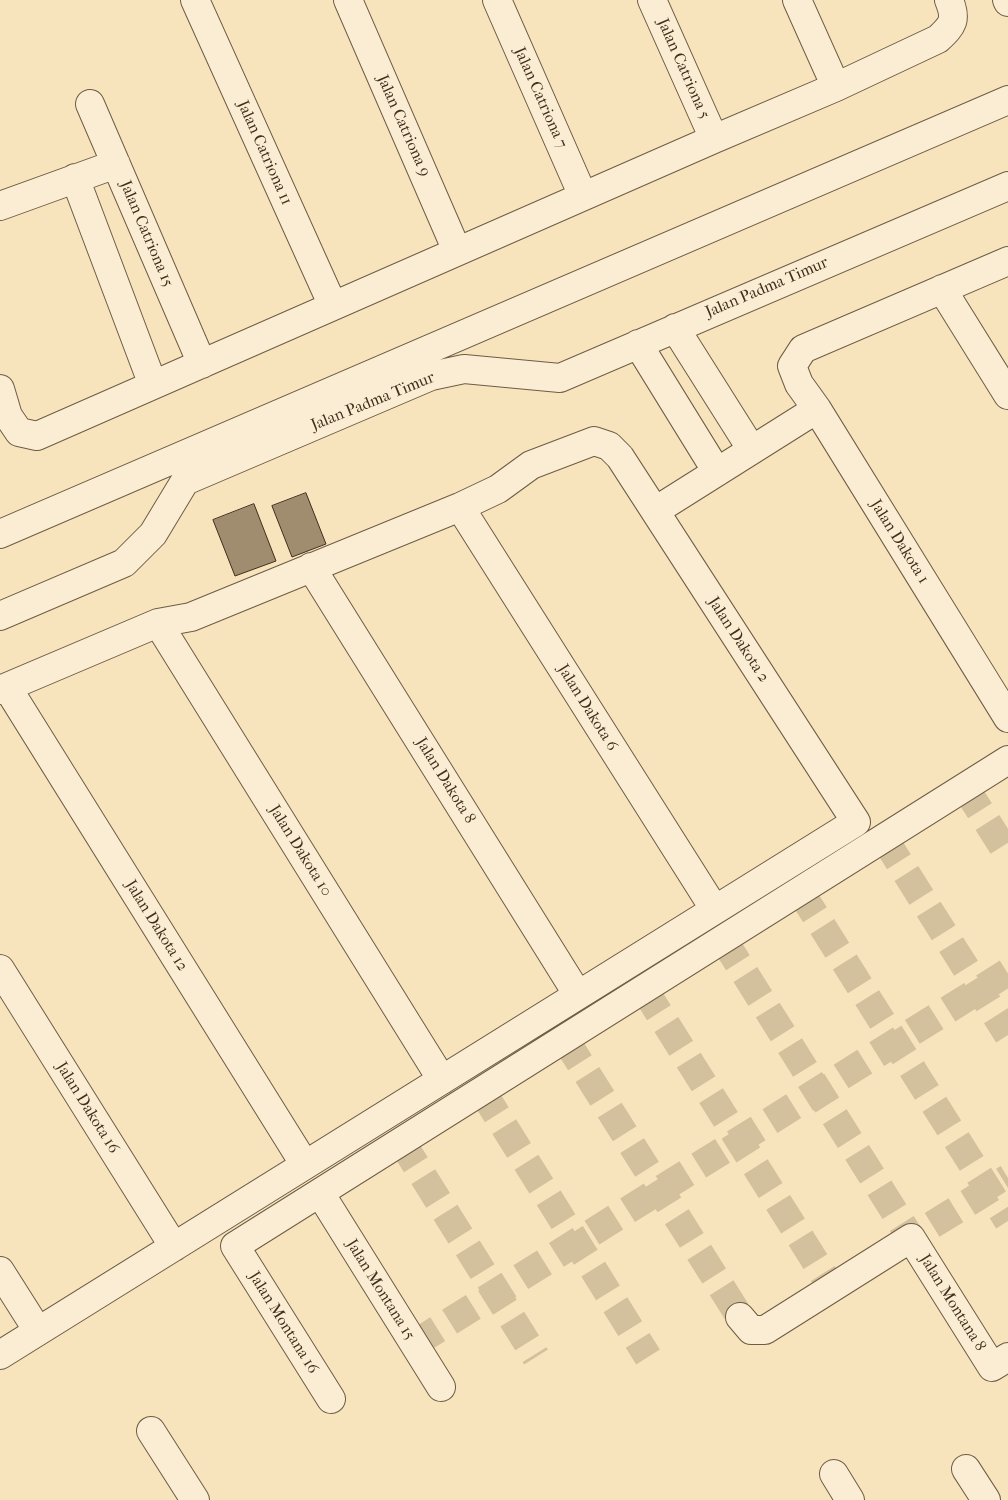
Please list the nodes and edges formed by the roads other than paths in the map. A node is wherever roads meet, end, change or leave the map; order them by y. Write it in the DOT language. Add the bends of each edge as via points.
graph roads {
  1 [pos="195,0"];
  2 [pos="348,0"];
  3 [pos="497,0"];
  4 [pos="652,0"];
  5 [pos="797,0"];
  6 [pos="949,0"];
  7 [pos="836,87"];
  8 [pos="1008,100"];
  9 [pos="90,104"];
  10 [pos="714,139"];
  11 [pos="116,164"];
  12 [pos="75,178"];
  13 [pos="1008,186"];
  14 [pos="583,196"];
  15 [pos="0,206"];
  16 [pos="458,251"];
  17 [pos="1008,261"];
  18 [pos="942,289"];
  19 [pos="333,306"];
  20 [pos="675,328"];
  21 [pos="638,344"];
  22 [pos="202,364"];
  23 [pos="153,386"];
  24 [pos="0,390"];
  25 [pos="1008,395"];
  26 [pos="817,409"];
  27 [pos="752,450"];
  28 [pos="718,472"];
  29 [pos="460,507"];
  30 [pos="655,511"];
  31 [pos="0,534"];
  32 [pos="311,567"];
  33 [pos="0,616"];
  34 [pos="158,623"];
  35 [pos="4,688"];
  36 [pos="1008,718"];
  37 [pos="1008,760"];
  38 [pos="715,910"];
  39 [pos="0,969"];
  40 [pos="578,995"];
  41 [pos="442,1080"];
  42 [pos="305,1165"];
  43 [pos="320,1193"];
  44 [pos="174,1247"];
  45 [pos="0,1271"];
  46 [pos="740,1318"];
  47 [pos="38,1332"];
  48 [pos="0,1355"];
  49 [pos="1000,1362"];
  50 [pos="441,1387"];
  51 [pos="331,1400"];
  52 [pos="151,1431"];
  53 [pos="966,1469"];
  54 [pos="834,1474"];
  55 [pos="196,1500"];
  56 [pos="850,1500"];
  57 [pos="986,1500"];
  1 -- 19 [label="street, Jalan Catriona 11"];
  2 -- 16 [label="street, Jalan Catriona 9"];
  3 -- 14 [label="street, Jalan Catriona 7"];
  4 -- 10 [label="street, Jalan Catriona 5"];
  5 -- 7 [label="street"];
  6 -- 7 [label="street" via="955,14 951,27 938,40"];
  7 -- 10 [label="street"];
  8 -- 31 [label="street"];
  9 -- 11 [label="street, Jalan Catriona 15"];
  10 -- 14 [label="street"];
  11 -- 12 [label="street"];
  11 -- 22 [label="street, Jalan Catriona 15"];
  12 -- 15 [label="street"];
  12 -- 23 [label="street"];
  13 -- 20 [label="street, Jalan Padma Timur"];
  14 -- 16 [label="street"];
  16 -- 19 [label="street"];
  17 -- 18 [label="street"];
  18 -- 25 [label="street"];
  18 -- 26 [label="street, Jalan Dakota 1" via="803,349 792,366 799,384"];
  19 -- 22 [label="street"];
  20 -- 21 [label="street, Jalan Padma Timur"];
  20 -- 27 [label="street"];
  21 -- 28 [label="street"];
  21 -- 33 [label="street, Jalan Padma Timur" via="560,378 464,369 431,376 185,481 153,534 124,563"];
  22 -- 23 [label="street"];
  23 -- 24 [label="street" via="37,436 18,432 8,416"];
  26 -- 27 [label="street"];
  26 -- 36 [label="street, Jalan Dakota 1"];
  27 -- 28 [label="street"];
  28 -- 30 [label="street"];
  29 -- 30 [label="street, Jalan Dakota 2" via="498,490 531,465 594,441 609,446 620,457"];
  29 -- 32 [label="street"];
  29 -- 38 [label="street, Jalan Dakota 6"];
  30 -- 38 [label="street, Jalan Dakota 2" via="856,822"];
  32 -- 34 [label="street" via="191,617"];
  32 -- 40 [label="street, Jalan Dakota 8"];
  34 -- 35 [label="street"];
  34 -- 41 [label="street, Jalan Dakota 10"];
  35 -- 42 [label="street, Jalan Dakota 12"];
  37 -- 43 [label="street"];
  38 -- 40 [label="street"];
  39 -- 44 [label="street, Jalan Dakota 16"];
  40 -- 41 [label="street"];
  41 -- 42 [label="street"];
  42 -- 44 [label="street"];
  43 -- 50 [label="street, Jalan Montana 15"];
  43 -- 51 [label="street, Jalan Montana 16" via="235,1246"];
  44 -- 47 [label="street"];
  45 -- 47 [label="street"];
  46 -- 49 [label="street, Jalan Montana 8" via="751,1330 765,1330 911,1238"];
  47 -- 48 [label="street"];
  52 -- 55 [label="street"];
  53 -- 57 [label="street"];
  54 -- 56 [label="street"];
}
